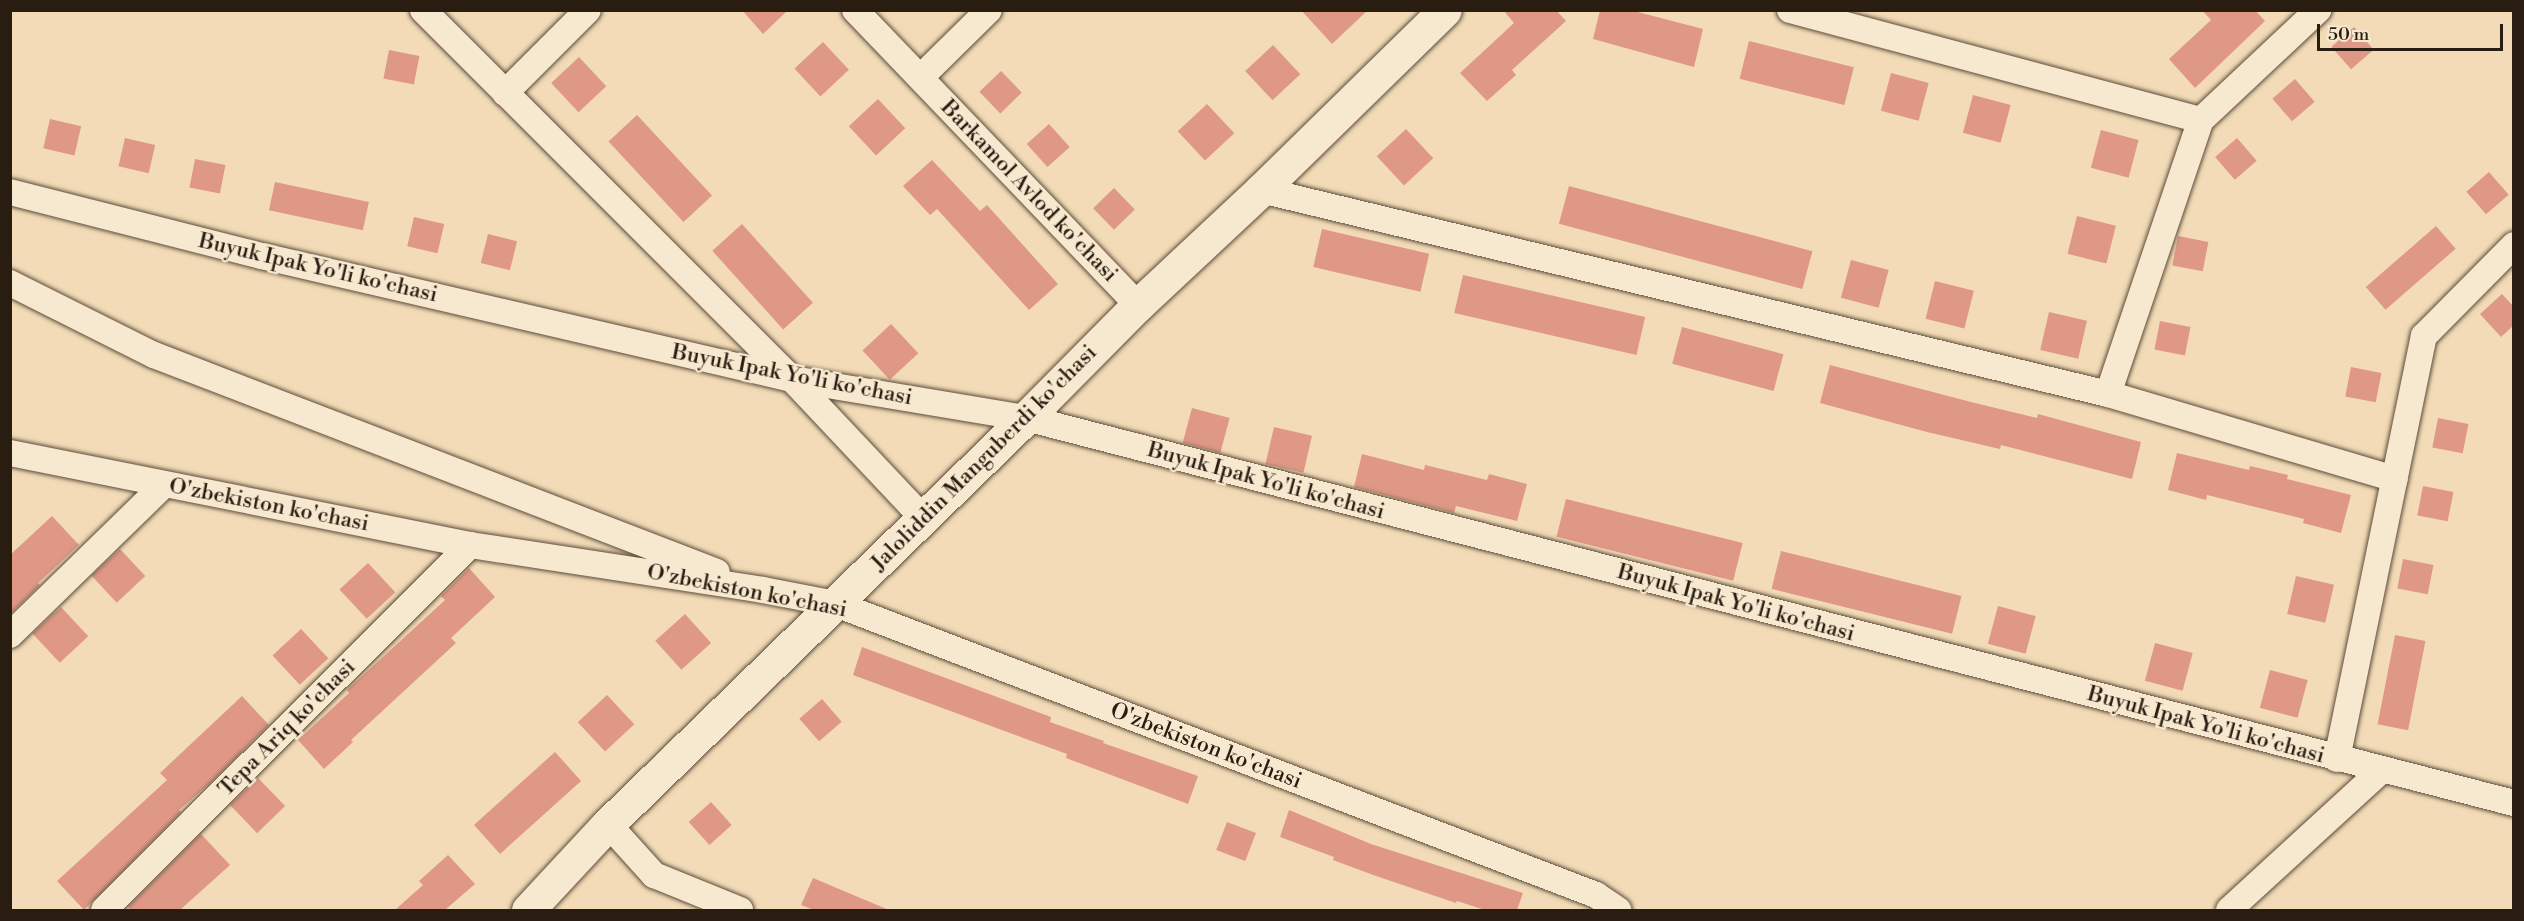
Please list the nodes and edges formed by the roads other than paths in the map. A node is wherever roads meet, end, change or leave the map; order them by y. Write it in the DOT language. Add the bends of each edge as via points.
graph roads {
  1 [pos="423,10"];
  2 [pos="588,10"];
  3 [pos="855,10"];
  4 [pos="989,10"];
  5 [pos="1445,10"];
  6 [pos="1790,10"];
  7 [pos="2318,10"];
  8 [pos="1820,13"];
  9 [pos="921,77"];
  10 [pos="505,93"];
  11 [pos="2202,120"];
  12 [pos="1261,190"];
  13 [pos="10,192"];
  14 [pos="2514,245"];
  15 [pos="10,283"];
  16 [pos="1138,305"];
  17 [pos="792,379"];
  18 [pos="2108,394"];
  19 [pos="1026,418"];
  20 [pos="10,453"];
  21 [pos="2395,478"];
  22 [pos="165,484"];
  23 [pos="922,517"];
  24 [pos="470,545"];
  25 [pos="763,590"];
  26 [pos="836,604"];
  27 [pos="10,635"];
  28 [pos="2337,759"];
  29 [pos="2382,770"];
  30 [pos="2514,803"];
  31 [pos="608,824"];
  32 [pos="104,910"];
  33 [pos="528,910"];
  34 [pos="740,910"];
  35 [pos="1618,910"];
  36 [pos="2229,910"];
  1 -- 10 [label="street"];
  2 -- 10 [label="street"];
  3 -- 9 [label="street, Barkamol Avlod ko'chasi"];
  4 -- 9 [label="street"];
  5 -- 12 [label="street, Jaloliddin Manguberdi ko'chasi"];
  6 -- 8 [label="street"];
  7 -- 11 [label="street"];
  8 -- 11 [label="street"];
  9 -- 16 [label="street, Barkamol Avlod ko'chasi"];
  10 -- 17 [label="street"];
  11 -- 18 [label="street"];
  12 -- 16 [label="street, Jaloliddin Manguberdi ko'chasi"];
  12 -- 18 [label="street"];
  13 -- 17 [label="street, Buyuk Ipak Yo'li ko'chasi" via="262,256"];
  14 -- 21 [label="street" via="2424,336"];
  15 -- 25 [label="street" via="154,355"];
  16 -- 19 [label="street, Jaloliddin Manguberdi ko'chasi"];
  17 -- 19 [label="street, Buyuk Ipak Yo'li ko'chasi"];
  17 -- 23 [label="street"];
  18 -- 21 [label="street"];
  19 -- 23 [label="street, Jaloliddin Manguberdi ko'chasi"];
  19 -- 28 [label="street, Buyuk Ipak Yo'li ko'chasi"];
  20 -- 22 [label="street, O'zbekiston ko'chasi"];
  21 -- 28 [label="street"];
  22 -- 24 [label="street, O'zbekiston ko'chasi"];
  22 -- 27 [label="street"];
  23 -- 26 [label="street, Jaloliddin Manguberdi ko'chasi"];
  24 -- 25 [label="street, O'zbekiston ko'chasi"];
  24 -- 32 [label="street, Tepa Ariq ko'chasi"];
  25 -- 26 [label="street, O'zbekiston ko'chasi"];
  26 -- 31 [label="street, Jaloliddin Manguberdi ko'chasi"];
  26 -- 35 [label="street, O'zbekiston ko'chasi" via="1596,895"];
  28 -- 29 [label="street, Buyuk Ipak Yo'li ko'chasi"];
  29 -- 30 [label="street, Buyuk Ipak Yo'li ko'chasi"];
  29 -- 36 [label="street"];
  31 -- 33 [label="street, Jaloliddin Manguberdi ko'chasi"];
  31 -- 34 [label="street" via="654,876"];
}
